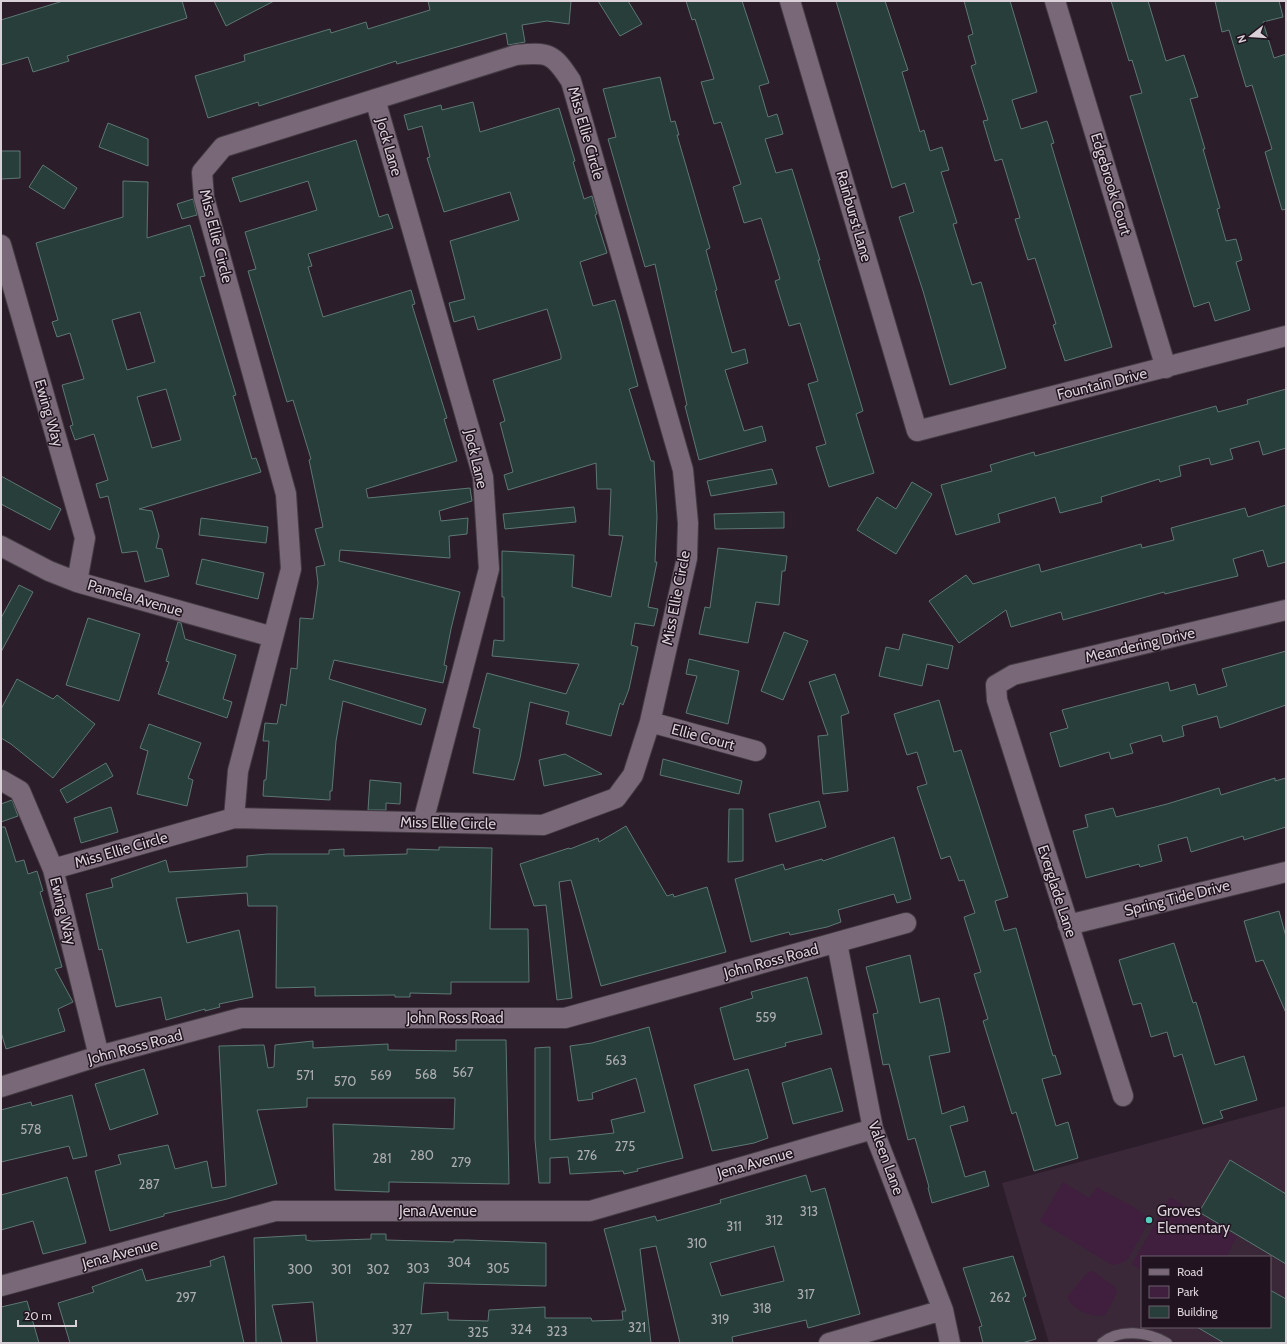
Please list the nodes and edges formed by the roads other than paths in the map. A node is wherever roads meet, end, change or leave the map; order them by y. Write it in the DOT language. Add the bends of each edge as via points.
graph roads {
  1 [pos="790,1"];
  2 [pos="1055,1"];
  3 [pos="375,99"];
  4 [pos="1,245"];
  5 [pos="1286,336"];
  6 [pos="1166,368"];
  7 [pos="917,431"];
  8 [pos="1,546"];
  9 [pos="78,582"];
  10 [pos="1286,610"];
  11 [pos="273,637"];
  12 [pos="996,685"];
  13 [pos="650,722"];
  14 [pos="756,751"];
  15 [pos="1,780"];
  16 [pos="234,818"];
  17 [pos="423,822"];
  18 [pos="53,869"];
  19 [pos="1286,872"];
  20 [pos="906,923"];
  21 [pos="1068,925"];
  22 [pos="837,943"];
  23 [pos="99,1056"];
  24 [pos="1,1087"];
  25 [pos="1123,1096"];
  26 [pos="873,1129"];
  27 [pos="1,1286"];
  28 [pos="943,1310"];
  29 [pos="829,1343"];
  30 [pos="950,1343"];
  31 [pos="1102,1343"];
  32 [pos="1167,1343"];
  1 -- 7 [label="street, Rainburst Lane"];
  2 -- 6 [label="street, Edgebrook Court"];
  3 -- 11 [label="street, Miss Ellie Circle" via="223,147 202,172 204,198 286,494 291,569"];
  3 -- 13 [label="street, Miss Ellie Circle" via="522,54 541,52 559,62 571,81 683,470 688,523 687,558"];
  3 -- 17 [label="street, Jock Lane" via="483,477 489,569"];
  4 -- 9 [label="street, Ewing Way" via="85,538"];
  5 -- 6 [label="street, Fountain Drive"];
  6 -- 7 [label="street, Fountain Drive"];
  8 -- 9 [label="street, Pamela Avenue" via="49,571"];
  9 -- 11 [label="street, Pamela Avenue"];
  10 -- 12 [label="street, Meandering Drive" via="1013,675"];
  11 -- 16 [label="street, Miss Ellie Circle" via="238,770"];
  12 -- 21 [label="street, Everglade Lane" via="997,700"];
  13 -- 14 [label="street, Ellie Court"];
  13 -- 17 [label="street, Miss Ellie Circle" via="633,775 616,798 543,825"];
  15 -- 18 [label="street, Ewing Way" via="20,791"];
  16 -- 17 [label="street, Miss Ellie Circle"];
  16 -- 18 [label="street, Miss Ellie Circle"];
  18 -- 23 [label="street, Ewing Way"];
  19 -- 21 [label="street, Spring Tide Drive"];
  20 -- 22 [label="street, John Ross Road"];
  21 -- 25 [label="street, Everglade Lane"];
  22 -- 23 [label="street, John Ross Road" via="565,1018 241,1018"];
  22 -- 26 [label="street, Valeen Lane"];
  23 -- 24 [label="street, John Ross Road"];
  26 -- 27 [label="street, Jena Avenue" via="590,1211 275,1212"];
  26 -- 28 [label="street, Valeen Lane"];
  28 -- 29 [label="street"];
  28 -- 30 [label="street, Valeen Lane"];
  31 -- 32 [label="lane" via="1110,1336 1135,1333 1157,1337"];
}
